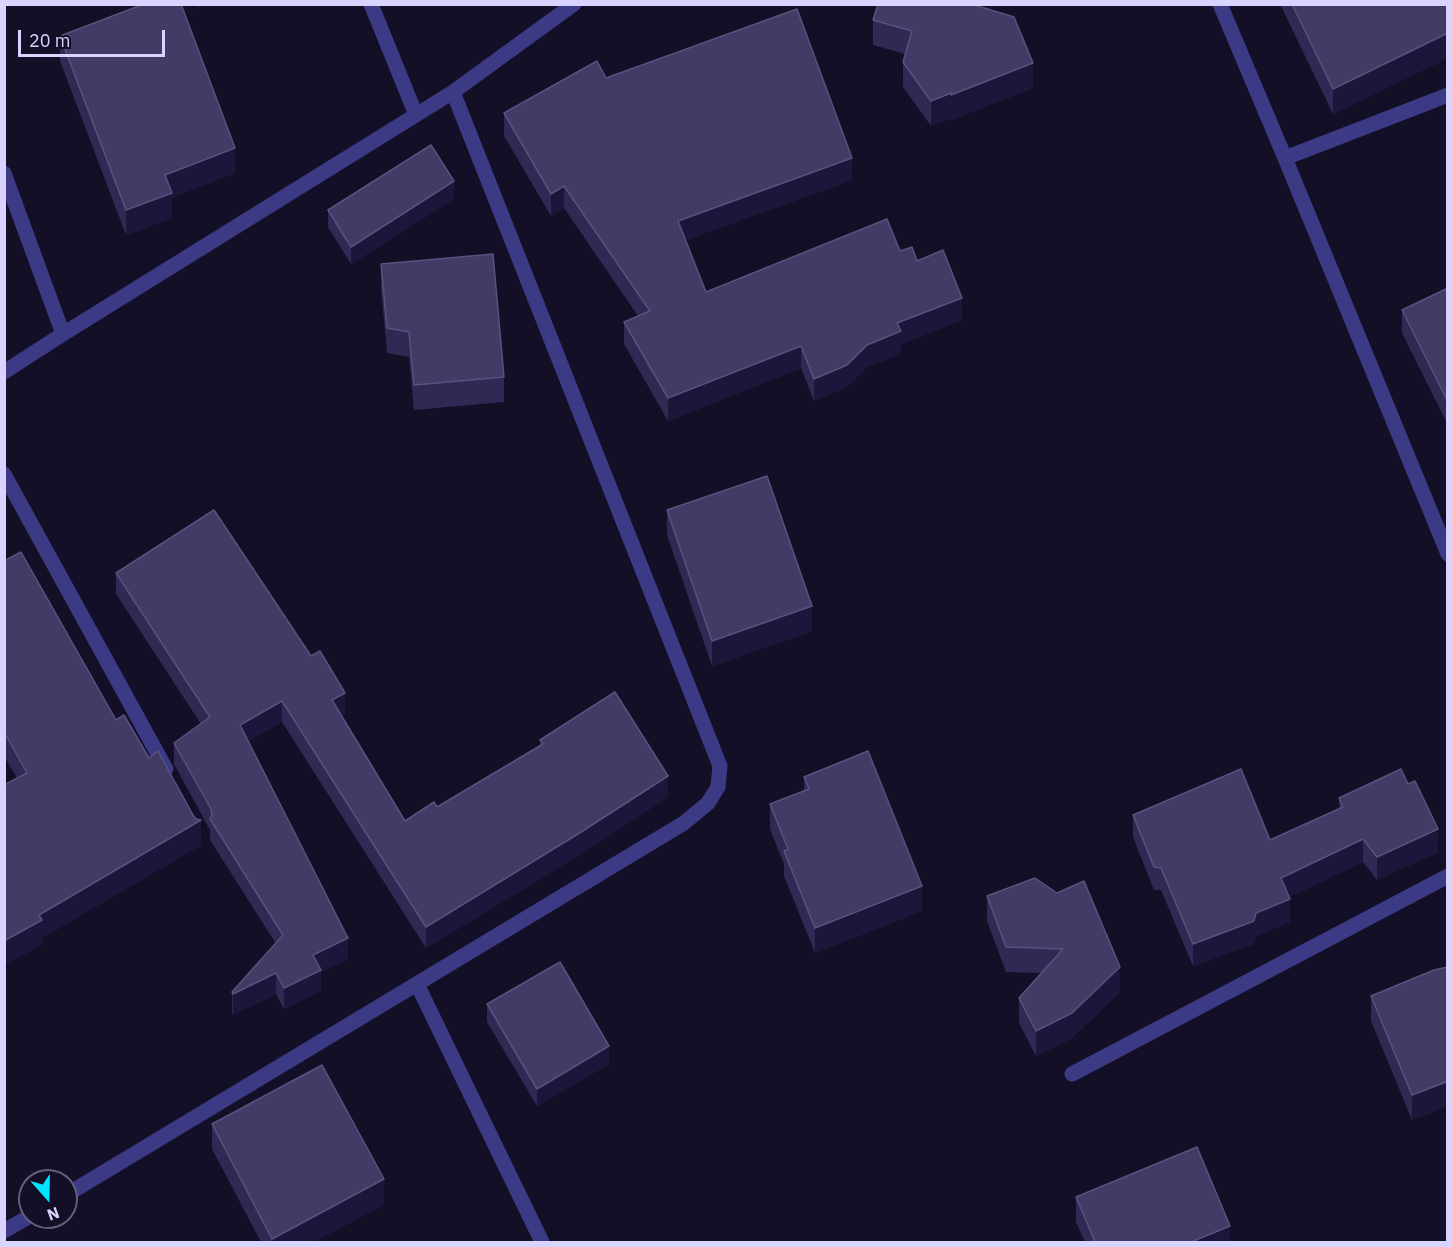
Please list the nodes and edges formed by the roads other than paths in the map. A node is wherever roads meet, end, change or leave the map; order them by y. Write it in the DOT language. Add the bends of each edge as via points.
graph roads {
  1 [pos="371,4"];
  2 [pos="574,4"];
  3 [pos="1220,4"];
  4 [pos="453,92"];
  5 [pos="1448,95"];
  6 [pos="416,115"];
  7 [pos="1285,158"];
  8 [pos="4,174"];
  9 [pos="63,334"];
  10 [pos="4,372"];
  11 [pos="4,474"];
  12 [pos="1448,554"];
  13 [pos="174,783"];
  14 [pos="1448,876"];
  15 [pos="417,984"];
  16 [pos="1072,1074"];
  17 [pos="78,1188"];
  18 [pos="18,1223"];
  19 [pos="4,1231"];
  20 [pos="542,1242"];
  1 -- 6 [label="street"];
  2 -- 4 [label="street"];
  3 -- 7 [label="street"];
  4 -- 6 [label="street"];
  4 -- 15 [label="street" via="720,766 717,787 708,803 684,823"];
  5 -- 7 [label="street"];
  6 -- 9 [label="street"];
  7 -- 12 [label="street"];
  8 -- 9 [label="street"];
  9 -- 10 [label="street"];
  11 -- 13 [label="street"];
  14 -- 16 [label="street"];
  15 -- 17 [label="street"];
  15 -- 20 [label="street"];
  18 -- 19 [label="street"];
}
